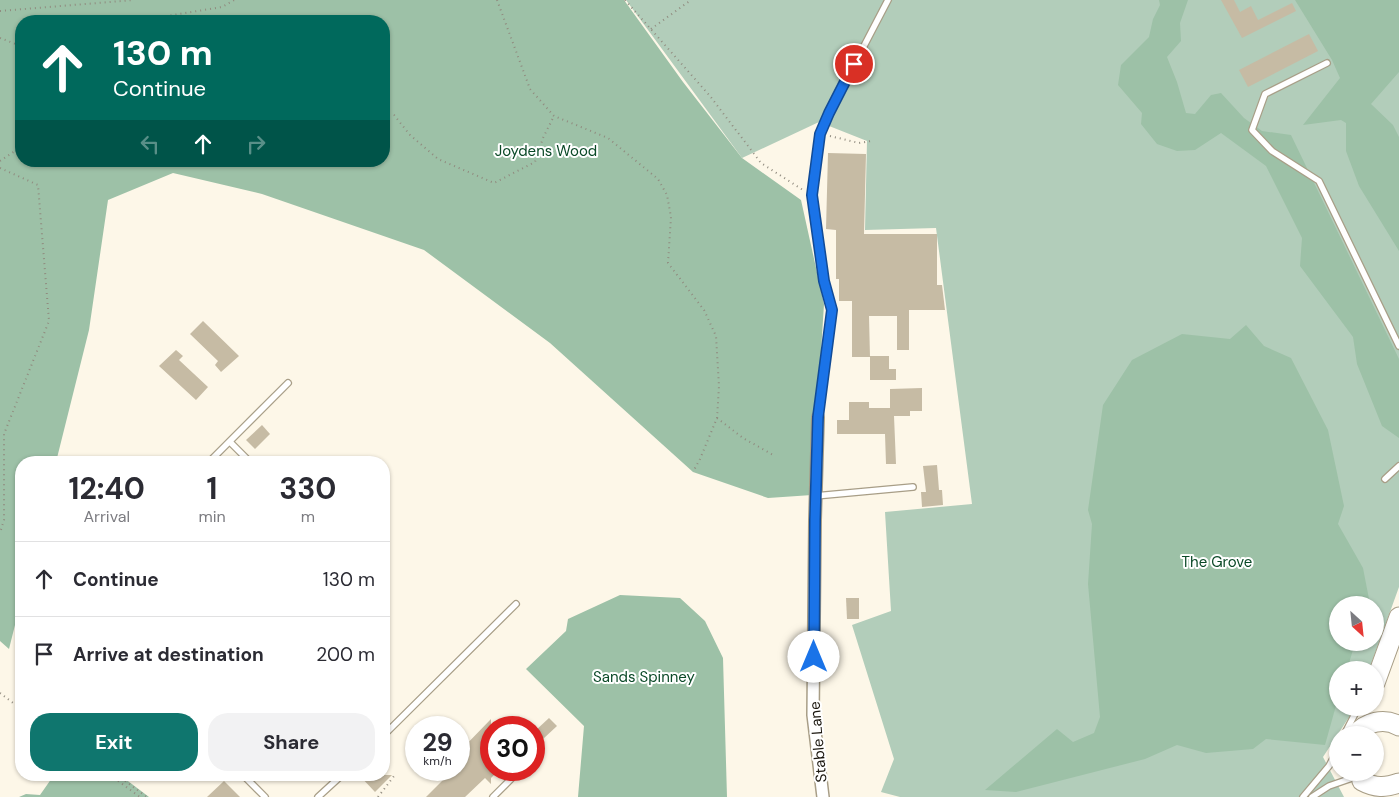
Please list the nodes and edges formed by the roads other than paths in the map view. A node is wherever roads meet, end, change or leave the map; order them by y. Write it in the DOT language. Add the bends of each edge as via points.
graph roads {
  1 [pos="888,0"];
  2 [pos="1327,63"];
  3 [pos="1399,346"];
  4 [pos="288,384"];
  5 [pos="818,417"];
  6 [pos="230,442"];
  7 [pos="215,456"];
  8 [pos="244,456"];
  9 [pos="1399,466"];
  10 [pos="1385,479"];
  11 [pos="914,487"];
  12 [pos="815,496"];
  13 [pos="516,604"];
  14 [pos="1399,617"];
  15 [pos="1382,661"];
  16 [pos="1364,726"];
  17 [pos="1399,726"];
  18 [pos="390,729"];
  19 [pos="1329,766"];
  20 [pos="249,781"];
  21 [pos="335,781"];
  22 [pos="508,781"];
  23 [pos="1344,781"];
  24 [pos="1363,781"];
  25 [pos="1364,781"];
  26 [pos="1399,783"];
  27 [pos="265,797"];
  28 [pos="318,797"];
  29 [pos="492,797"];
  30 [pos="823,797"];
  31 [pos="1303,797"];
  32 [pos="1312,797"];
  33 [pos="1377,797"];
  1 -- 5 [label="lane" via="820,134 812,195 824,281 832,310"];
  2 -- 3 [label="lane" via="1265,94 1252,130 1272,151 1319,181"];
  4 -- 6 [label="lane"];
  5 -- 12 [label="street, Stable Lane"];
  6 -- 7 [label="lane"];
  6 -- 8 [label="lane"];
  9 -- 10 [label="lane"];
  11 -- 12 [label="lane"];
  12 -- 30 [label="street, Stable Lane" via="813,715"];
  13 -- 18 [label="lane"];
  14 -- 15 [label="main road"];
  16 -- 17 [label="main road" via="1385,721"];
  19 -- 31 [label="lane"];
  20 -- 27 [label="lane"];
  21 -- 28 [label="lane"];
  22 -- 29 [label="lane"];
  23 -- 32 [label="lane"];
  24 -- 33 [label="main road"];
  25 -- 26 [label="main road" via="1380,787"];
}
